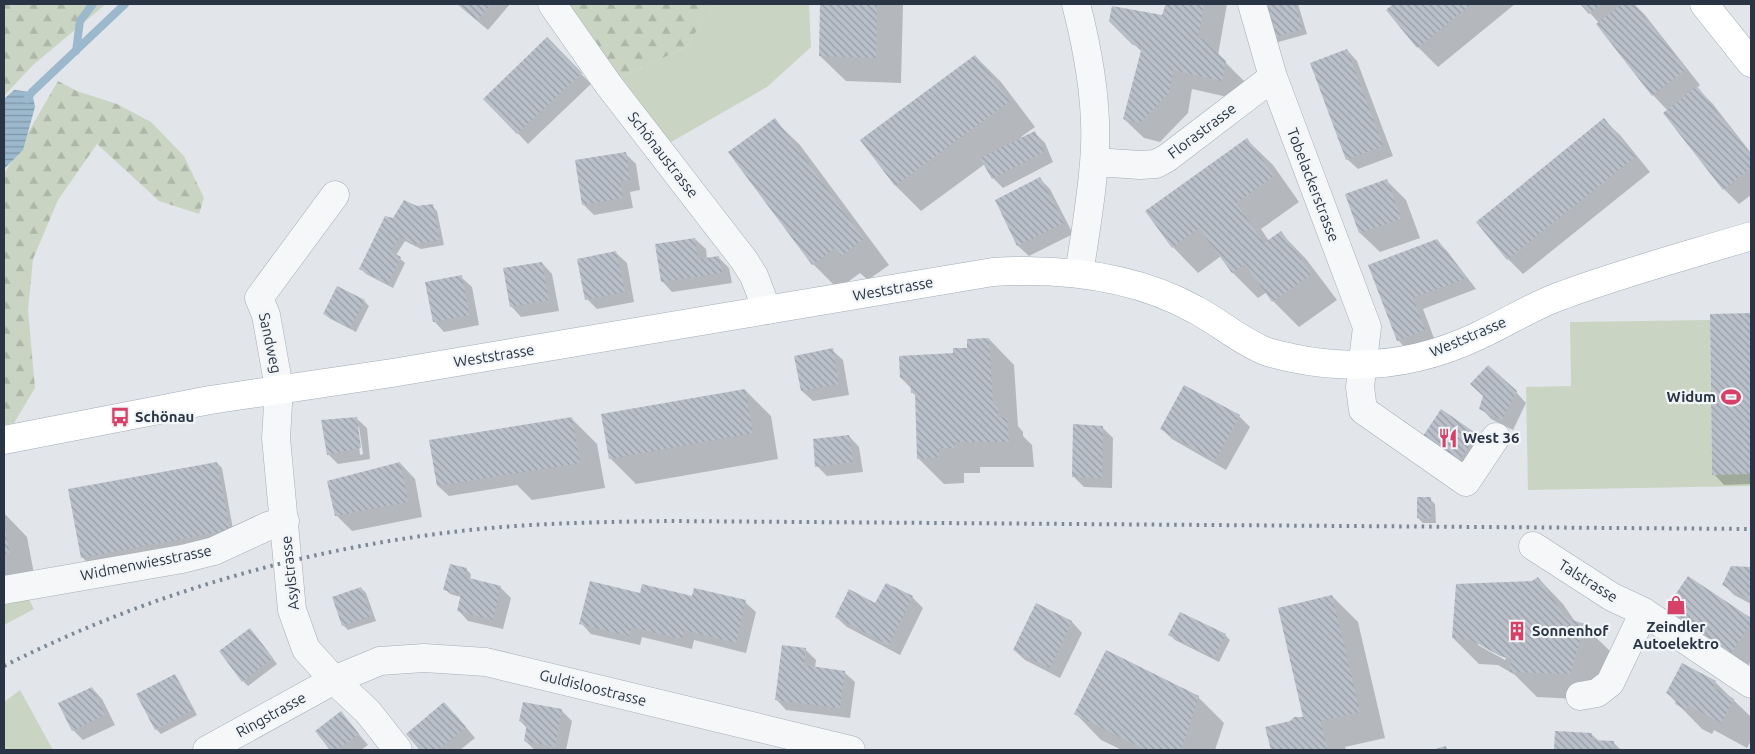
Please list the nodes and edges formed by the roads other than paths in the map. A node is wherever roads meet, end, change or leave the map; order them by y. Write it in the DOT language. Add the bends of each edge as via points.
graph roads {
  1 [pos="552,4"];
  2 [pos="1076,4"];
  3 [pos="1252,4"];
  4 [pos="1704,4"];
  5 [pos="1751,63"];
  6 [pos="1273,77"];
  7 [pos="1095,162"];
  8 [pos="335,195"];
  9 [pos="1751,236"];
  10 [pos="1079,274"];
  11 [pos="768,310"];
  12 [pos="1363,366"];
  13 [pos="279,388"];
  14 [pos="1496,437"];
  15 [pos="4,440"];
  16 [pos="284,521"];
  17 [pos="1533,546"];
  18 [pos="4,590"];
  19 [pos="1644,612"];
  20 [pos="334,680"];
  21 [pos="1751,684"];
  22 [pos="1580,696"];
  23 [pos="207,750"];
  24 [pos="398,750"];
  25 [pos="851,750"];
  1 -- 11 [label="street, Schönaustrasse" via="608,84 744,260"];
  2 -- 7 [label="street" via="1090,76"];
  3 -- 6 [label="street, Tobelackerstrasse"];
  4 -- 5 [label="main road"];
  6 -- 7 [label="street, Florastrasse" via="1156,164"];
  6 -- 12 [label="street, Tobelackerstrasse" via="1367,327"];
  7 -- 10 [label="street"];
  8 -- 13 [label="street, Sandweg" via="259,298 266,316"];
  9 -- 12 [label="main road, Weststrasse" via="1562,295 1447,349 1387,364"];
  10 -- 11 [label="main road, Weststrasse" via="1027,270 993,272"];
  10 -- 12 [label="main road, Weststrasse" via="1154,290 1196,310 1265,351 1330,364"];
  11 -- 13 [label="main road, Weststrasse"];
  12 -- 14 [label="street, Tobelackerstrasse" via="1360,387 1363,410 1466,482"];
  13 -- 15 [label="main road, Weststrasse"];
  13 -- 16 [label="street, Asylstrasse" via="276,438"];
  16 -- 18 [label="street, Widmenwiesstrasse" via="214,551 190,557"];
  16 -- 20 [label="street, Asylstrasse" via="292,610 306,649"];
  17 -- 19 [label="street, Talstrasse" via="1612,597"];
  19 -- 21 [label="street, Talstrasse"];
  19 -- 22 [label="street" via="1610,683 1597,693"];
  20 -- 23 [label="street, Ringstrasse"];
  20 -- 24 [label="street, Asylstrasse" via="368,712"];
  20 -- 25 [label="street, Guldisloostrasse" via="380,661 424,658 486,662"];
}
